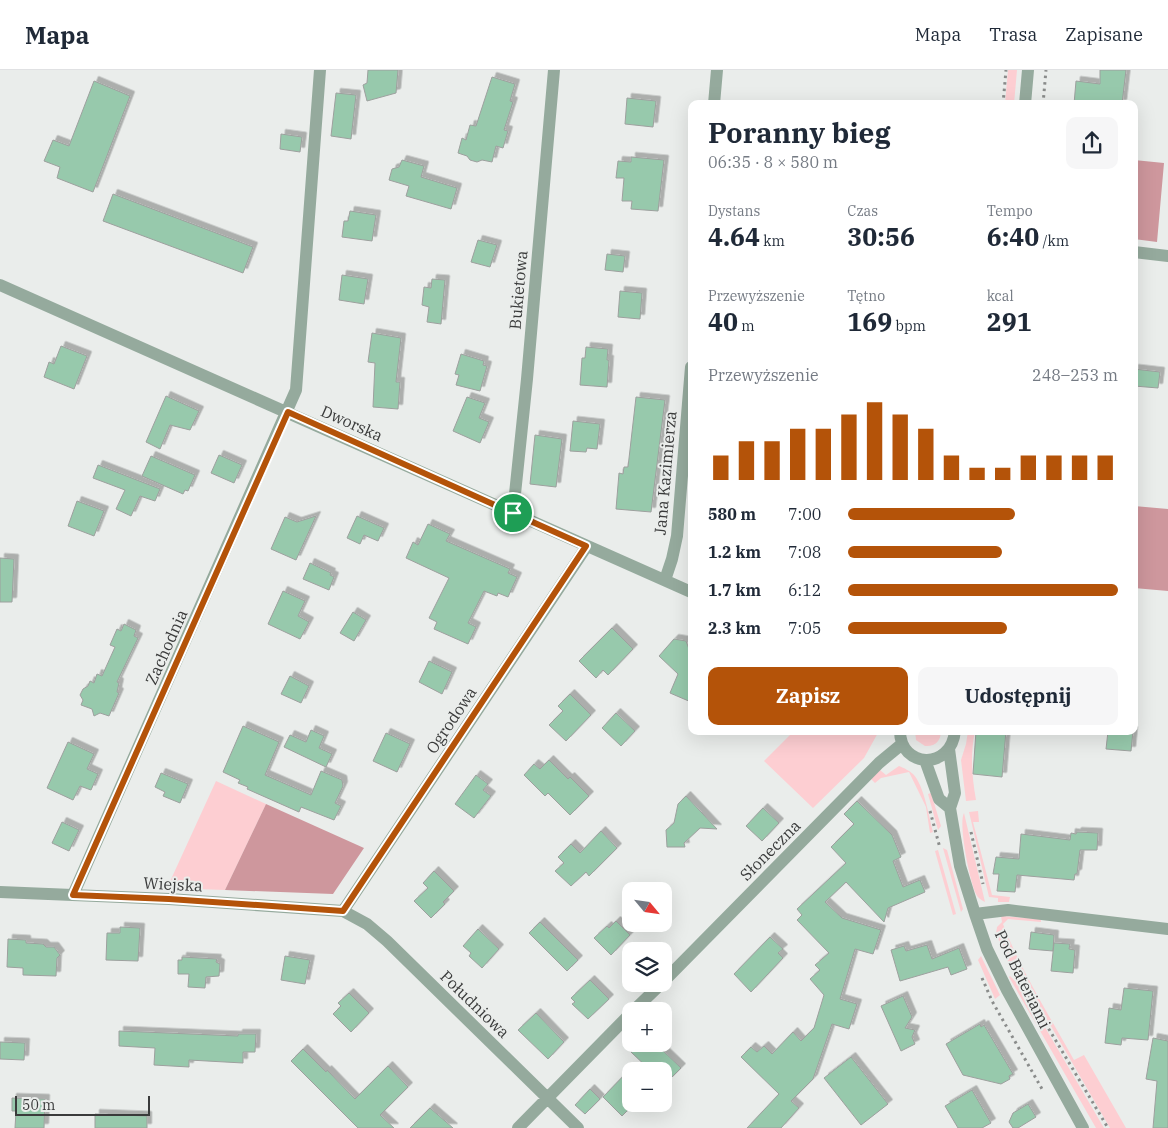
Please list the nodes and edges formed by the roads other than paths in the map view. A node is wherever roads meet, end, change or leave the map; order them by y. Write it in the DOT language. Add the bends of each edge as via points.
graph roads {
  1 [pos="320,70"];
  2 [pos="554,70"];
  3 [pos="718,70"];
  4 [pos="1028,70"];
  5 [pos="714,100"];
  6 [pos="1025,100"];
  7 [pos="1138,252"];
  8 [pos="1168,256"];
  9 [pos="0,285"];
  10 [pos="688,401"];
  11 [pos="288,412"];
  12 [pos="513,513"];
  13 [pos="586,546"];
  14 [pos="665,580"];
  15 [pos="688,591"];
  16 [pos="955,735"];
  17 [pos="901,737"];
  18 [pos="950,749"];
  19 [pos="925,760"];
  20 [pos="950,808"];
  21 [pos="0,892"];
  22 [pos="73,895"];
  23 [pos="343,911"];
  24 [pos="974,914"];
  25 [pos="1168,929"];
  26 [pos="672,973"];
  27 [pos="653,992"];
  28 [pos="642,1002"];
  29 [pos="622,1022"];
  30 [pos="547,1098"];
  31 [pos="518,1128"];
  32 [pos="578,1128"];
  33 [pos="1083,1128"];
  1 -- 11 [label="street, Zachodnia" via="296,390"];
  2 -- 12 [label="street, Bukietowa"];
  3 -- 5 [label="street"];
  4 -- 6 [label="street"];
  7 -- 8 [label="street"];
  9 -- 11 [label="street, Dworska"];
  10 -- 14 [label="street, Jana Kazimierza" via="676,536"];
  11 -- 12 [label="street, Dworska"];
  11 -- 22 [label="street, Zachodnia"];
  12 -- 13 [label="street, Dworska"];
  13 -- 14 [label="street, Dworska"];
  13 -- 23 [label="street, Ogrodowa"];
  14 -- 15 [label="street, Dworska"];
  16 -- 18 [label="street, Pod Bateriami"];
  17 -- 19 [label="street" via="911,755"];
  17 -- 26 [label="street, Słoneczna"];
  18 -- 19 [label="street" via="939,757"];
  18 -- 20 [label="street, Pod Bateriami" via="954,793"];
  19 -- 20 [label="street, Pod Bateriami" via="939,799"];
  20 -- 24 [label="street, Pod Bateriami" via="960,866"];
  21 -- 22 [label="street, Wiejska"];
  22 -- 23 [label="street, Wiejska"];
  23 -- 30 [label="street, Południowa" via="367,924 387,941"];
  24 -- 25 [label="street" via="1008,910"];
  24 -- 33 [label="street, Pod Bateriami" via="1007,990"];
  27 -- 28 [label="street"];
  29 -- 30 [label="street"];
  30 -- 31 [label="street"];
  30 -- 32 [label="street, Południowa"];
}
